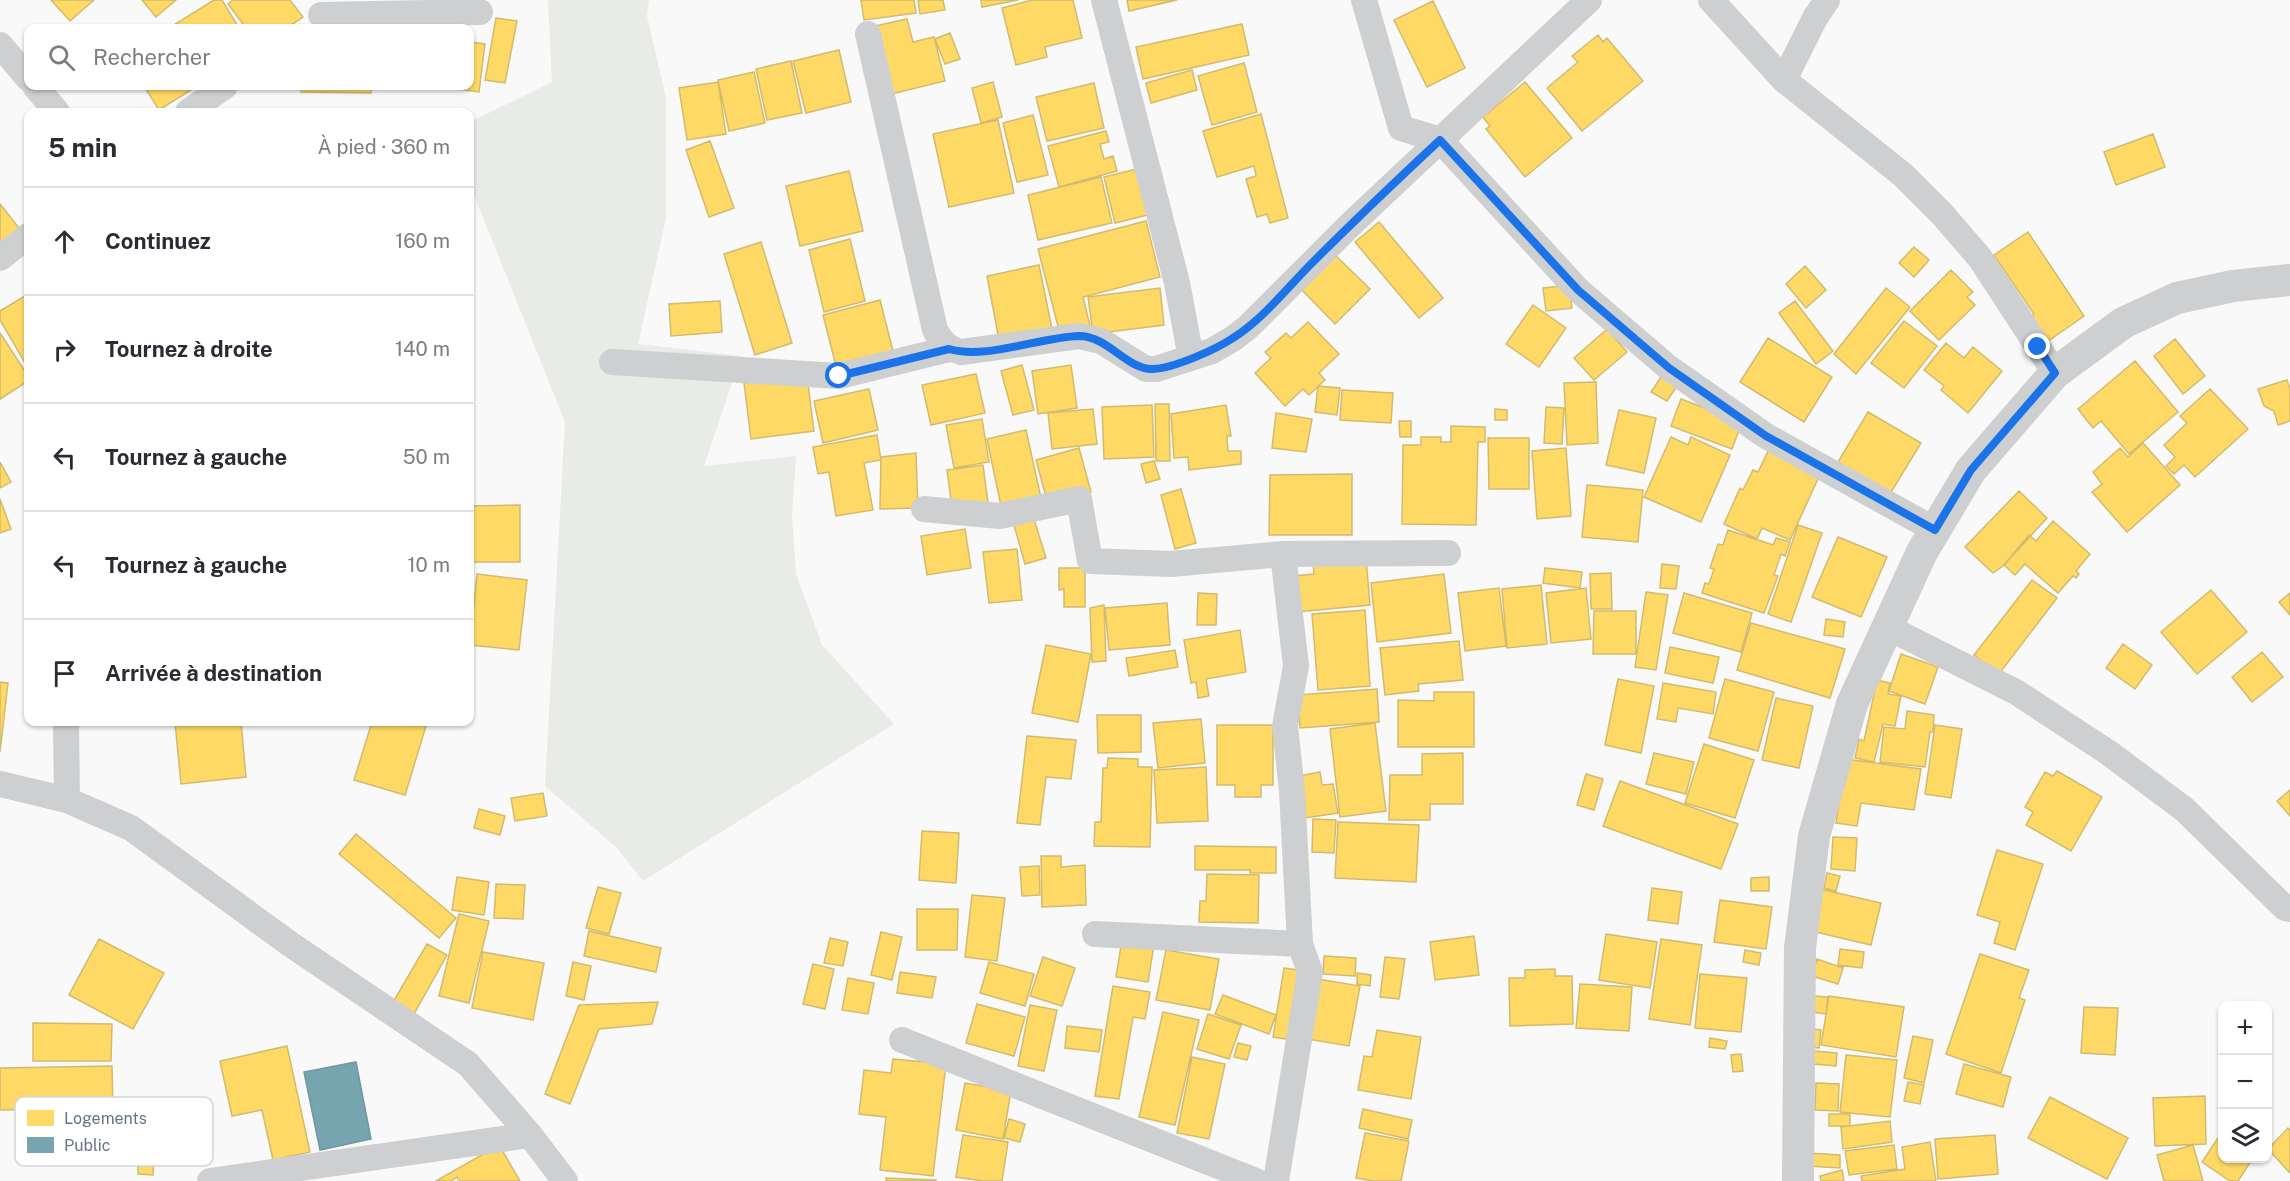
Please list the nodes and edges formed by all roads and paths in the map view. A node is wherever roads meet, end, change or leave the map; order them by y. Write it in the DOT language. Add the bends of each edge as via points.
graph roads {
  1 [pos="1104,0"];
  2 [pos="1364,0"];
  3 [pos="1589,0"];
  4 [pos="1711,0"];
  5 [pos="1827,0"];
  6 [pos="480,12"];
  7 [pos="314,14"];
  8 [pos="867,34"];
  9 [pos="0,45"];
  10 [pos="24,73"];
  11 [pos="1784,80"];
  12 [pos="38,90"];
  13 [pos="219,90"];
  14 [pos="53,108"];
  15 [pos="195,108"];
  16 [pos="1440,140"];
  17 [pos="24,239"];
  18 [pos="0,259"];
  19 [pos="24,261"];
  20 [pos="2290,280"];
  21 [pos="949,349"];
  22 [pos="1191,358"];
  23 [pos="612,362"];
  24 [pos="2055,373"];
  25 [pos="924,509"];
  26 [pos="1935,530"];
  27 [pos="1448,553"];
  28 [pos="1283,554"];
  29 [pos="1887,627"];
  30 [pos="66,726"];
  31 [pos="0,784"];
  32 [pos="67,801"];
  33 [pos="2290,909"];
  34 [pos="1095,934"];
  35 [pos="1300,944"];
  36 [pos="902,1040"];
  37 [pos="530,1136"];
  38 [pos="210,1181"];
  39 [pos="565,1181"];
  40 [pos="1256,1181"];
  41 [pos="1276,1181"];
  42 [pos="1798,1181"];
  1 -- 22 [label="street" via="1177,283"];
  2 -- 16 [label="street" via="1401,128"];
  3 -- 16 [label="street"];
  4 -- 11 [label="street"];
  5 -- 11 [label="street"];
  6 -- 7 [label="street"];
  8 -- 21 [label="street" via="935,330"];
  9 -- 10 [label="street"];
  11 -- 24 [label="street" via="1903,175 1942,214 1980,258"];
  12 -- 14 [label="street"];
  13 -- 15 [label="street"];
  16 -- 22 [label="street" via="1248,327 1212,351"];
  16 -- 26 [label="street" via="1578,290 1669,368 1766,436"];
  17 -- 18 [label="street"];
  18 -- 19 [label="street"];
  20 -- 24 [label="street" via="2177,298 2122,323"];
  21 -- 22 [label="street" via="981,351 1079,336 1101,341 1146,369"];
  21 -- 23 [label="street" via="839,376"];
  24 -- 26 [label="street" via="1971,470"];
  25 -- 28 [label="street" via="999,516 1079,499 1090,561 1171,564"];
  26 -- 29 [label="street"];
  27 -- 28 [label="street"];
  28 -- 35 [label="street" via="1296,666 1285,726"];
  29 -- 33 [label="street" via="2016,692 2109,753 2184,809"];
  29 -- 42 [label="street" via="1852,704 1814,836 1800,948"];
  30 -- 32 [label="street"];
  31 -- 32 [label="street"];
  32 -- 37 [label="street" via="131,828 290,944 468,1064"];
  34 -- 35 [label="street"];
  35 -- 41 [label="street" via="1310,972"];
  36 -- 40 [label="street"];
  37 -- 38 [label="street"];
  37 -- 39 [label="street"];
}
